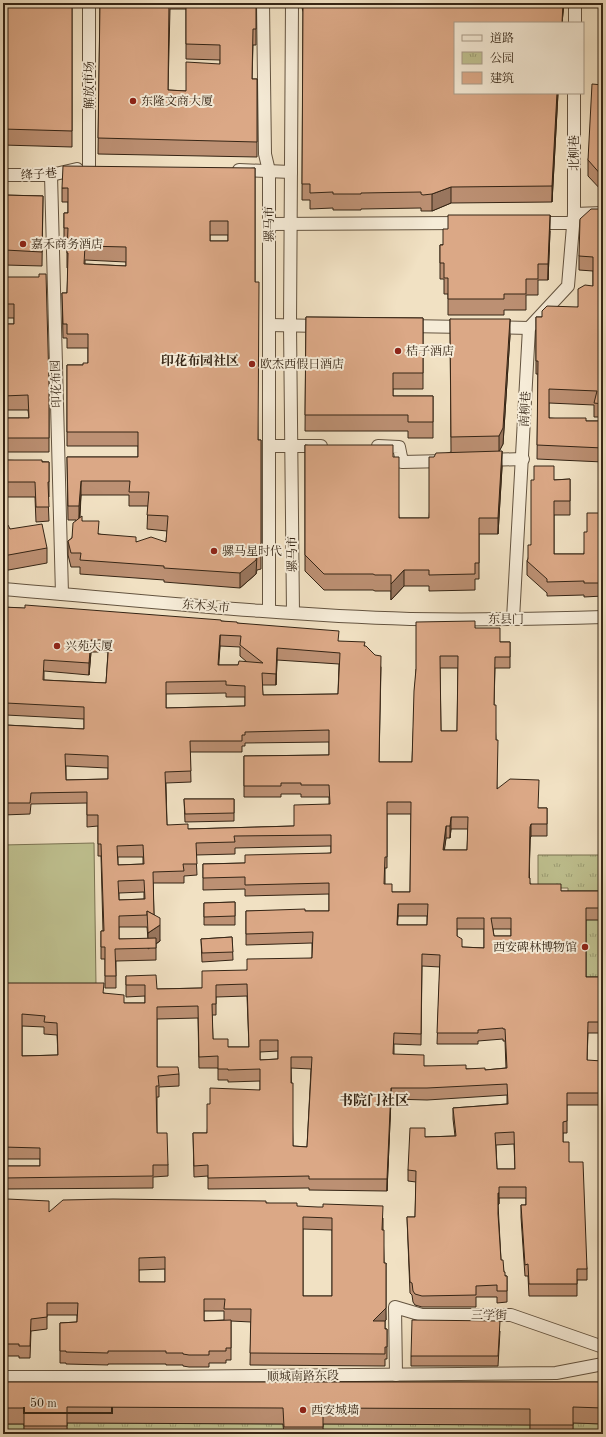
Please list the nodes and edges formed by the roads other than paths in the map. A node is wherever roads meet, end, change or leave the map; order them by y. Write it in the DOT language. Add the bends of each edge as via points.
graph roads {
  1 [pos="89,3"];
  2 [pos="263,3"];
  3 [pos="292,3"];
  4 [pos="575,3"];
  5 [pos="575,22"];
  6 [pos="574,94"];
  7 [pos="93,166"];
  8 [pos="230,170"];
  9 [pos="269,171"];
  10 [pos="291,172"];
  11 [pos="3,175"];
  12 [pos="51,175"];
  13 [pos="603,213"];
  14 [pos="573,218"];
  15 [pos="291,223"];
  16 [pos="477,223"];
  17 [pos="522,223"];
  18 [pos="269,224"];
  19 [pos="269,325"];
  20 [pos="290,325"];
  21 [pos="337,326"];
  22 [pos="392,326"];
  23 [pos="529,328"];
  24 [pos="269,446"];
  25 [pos="292,446"];
  26 [pos="330,446"];
  27 [pos="369,446"];
  28 [pos="523,459"];
  29 [pos="477,460"];
  30 [pos="455,461"];
  31 [pos="3,589"];
  32 [pos="62,594"];
  33 [pos="270,611"];
  34 [pos="292,613"];
  35 [pos="603,617"];
  36 [pos="409,619"];
  37 [pos="513,619"];
  38 [pos="603,1347"];
  39 [pos="603,1364"];
  40 [pos="396,1375"];
  41 [pos="3,1377"];
  1 -- 7 [label="street, 解放市场"];
  2 -- 9 [label="street, 骡马市" via="265,154"];
  3 -- 10 [label="street, 骡马市"];
  4 -- 5 [label="street"];
  6 -- 14 [label="street, 北柳巷"];
  7 -- 12 [label="street, 绛子巷"];
  8 -- 9 [label="street"];
  9 -- 10 [label="street"];
  9 -- 18 [label="street, 骡马市"];
  10 -- 15 [label="street, 骡马市"];
  11 -- 12 [label="street, 绛子巷"];
  12 -- 32 [label="street, 印花布园"];
  13 -- 14 [label="street"];
  14 -- 17 [label="street"];
  14 -- 23 [label="street" via="568,286"];
  15 -- 16 [label="street"];
  15 -- 18 [label="street"];
  15 -- 20 [label="street, 骡马市"];
  18 -- 19 [label="street, 骡马市"];
  19 -- 20 [label="street"];
  19 -- 24 [label="street, 骡马市"];
  20 -- 21 [label="street"];
  20 -- 25 [label="street, 骡马市"];
  22 -- 23 [label="street"];
  23 -- 28 [label="street, 南柳巷"];
  24 -- 25 [label="street"];
  24 -- 33 [label="street, 骡马市"];
  25 -- 26 [label="street"];
  25 -- 34 [label="street, 骡马市"];
  27 -- 30 [label="street" via="400,446 402,462"];
  28 -- 29 [label="street"];
  28 -- 37 [label="street, 南柳巷"];
  31 -- 32 [label="street, 东木头市"];
  32 -- 33 [label="street, 东木头市"];
  33 -- 34 [label="street, 东木头市"];
  34 -- 36 [label="street, 东木头市"];
  35 -- 37 [label="street, 东县门"];
  36 -- 37 [label="street, 东县门"];
  38 -- 40 [label="street, 三学街" via="511,1315 422,1315 395,1307"];
  39 -- 40 [label="street, 顺城南路东段" via="556,1373"];
  40 -- 41 [label="street, 顺城南路东段"];
}
